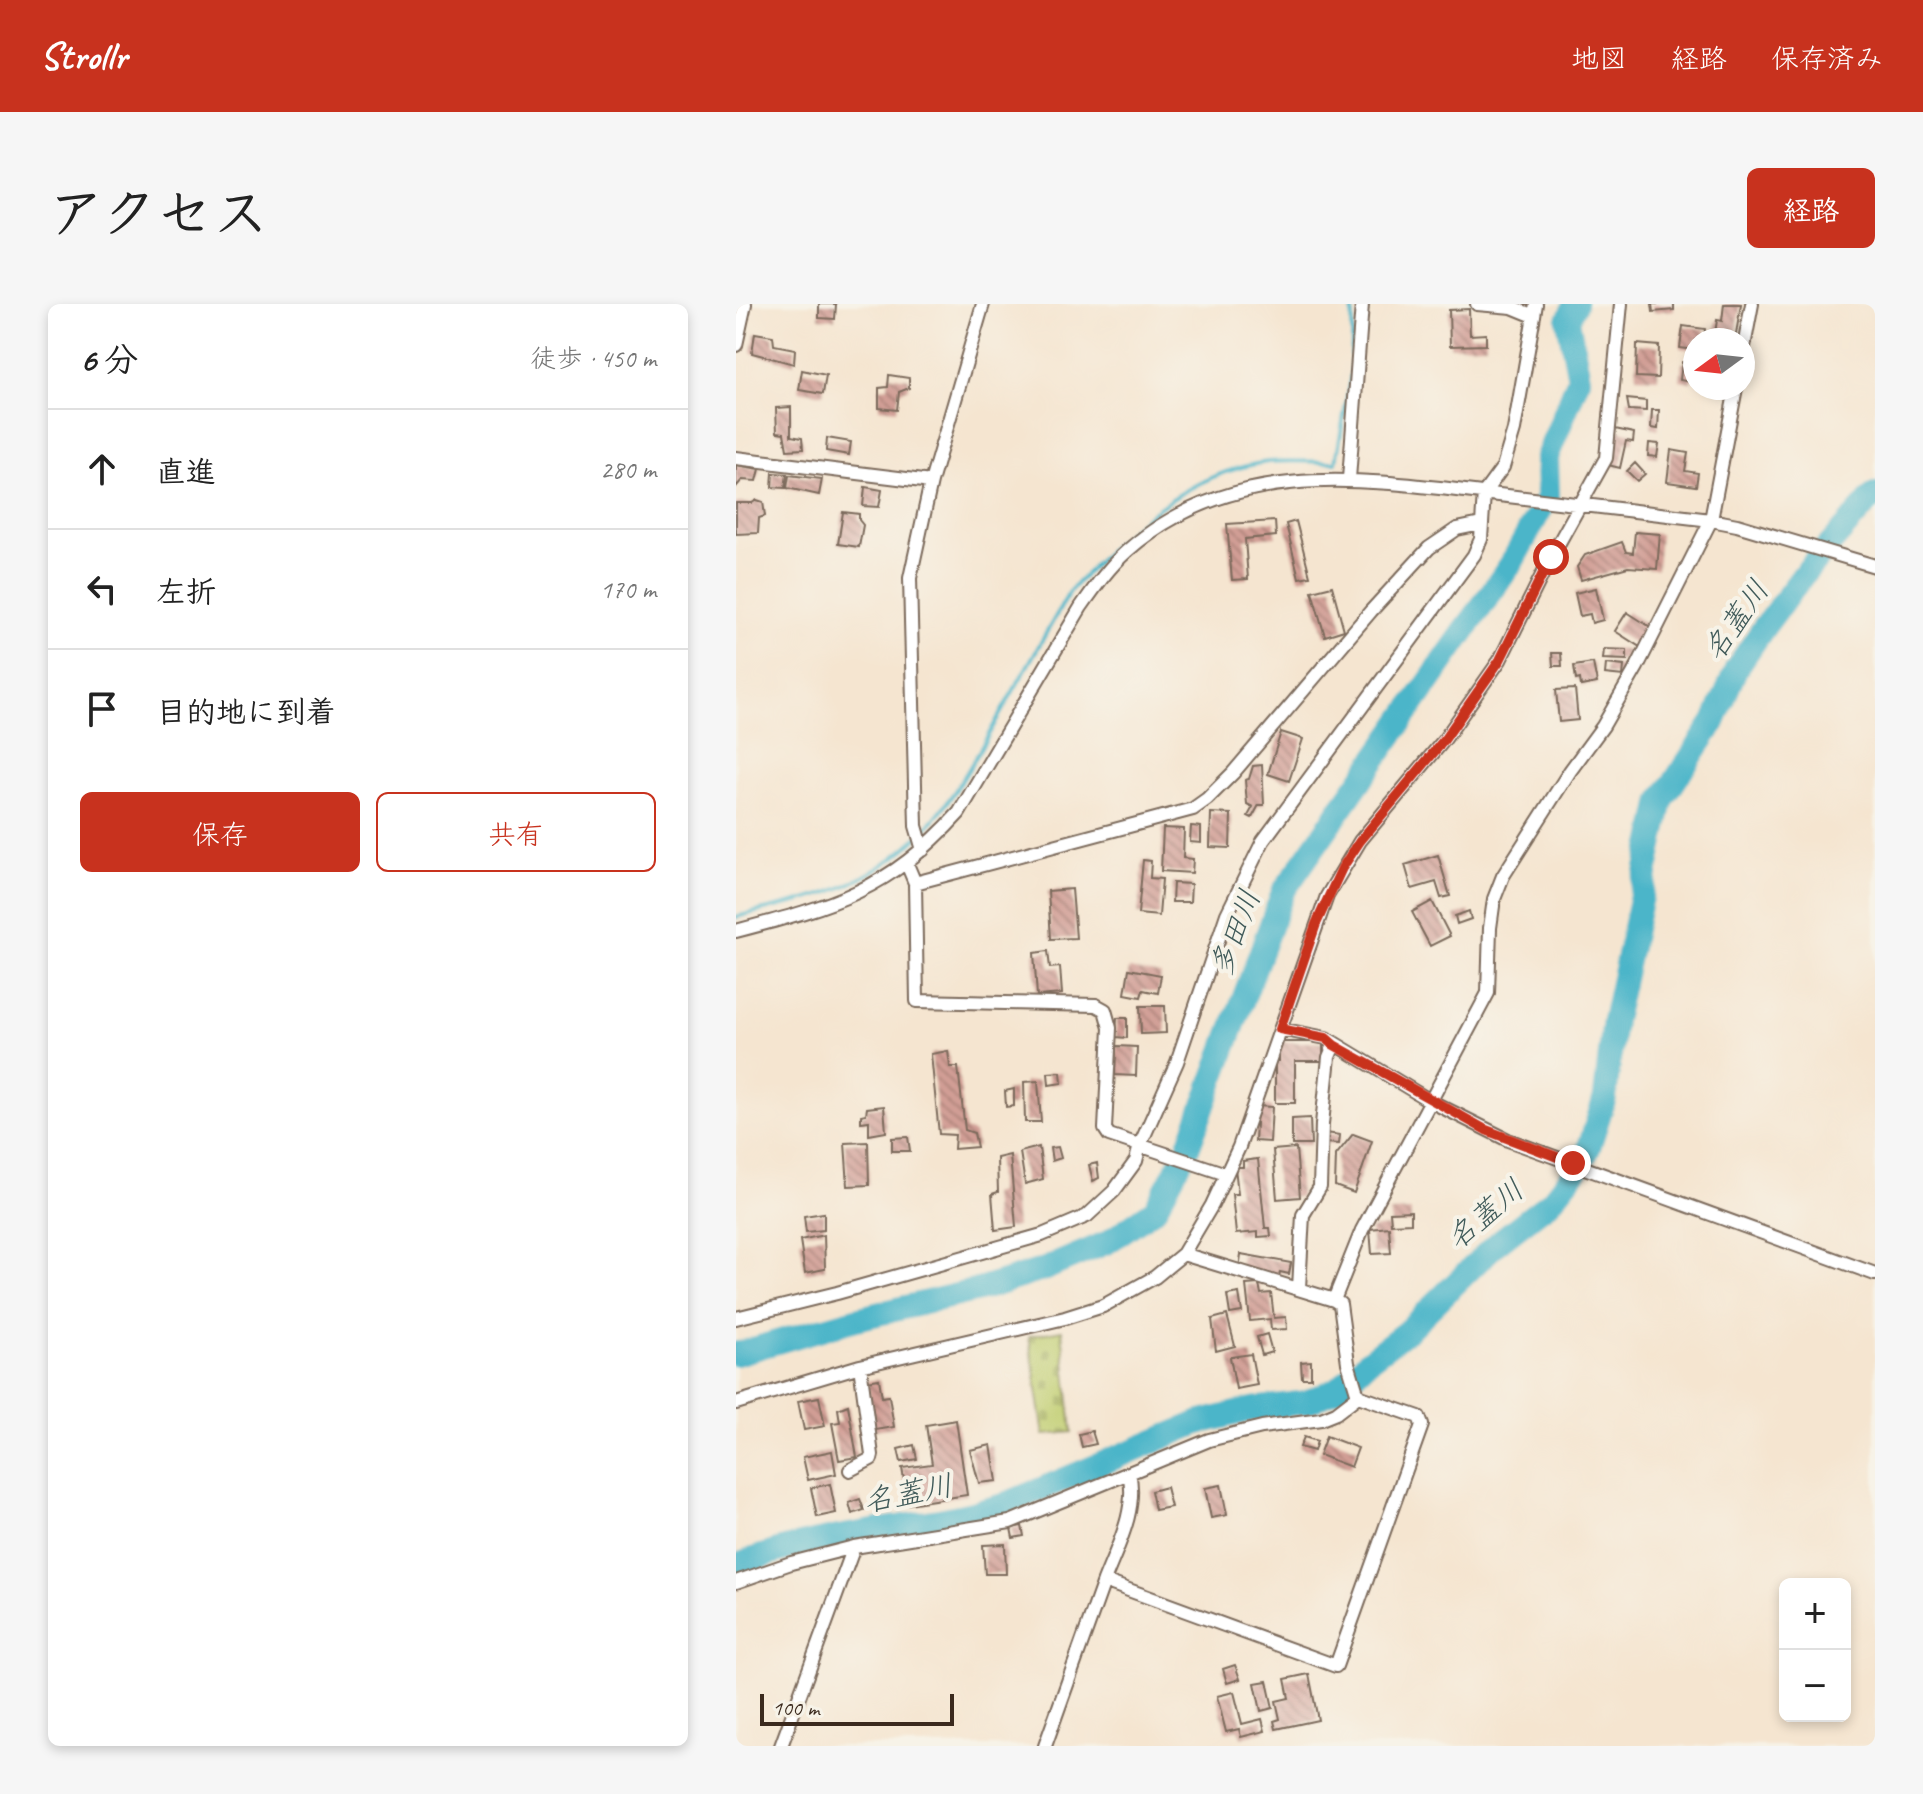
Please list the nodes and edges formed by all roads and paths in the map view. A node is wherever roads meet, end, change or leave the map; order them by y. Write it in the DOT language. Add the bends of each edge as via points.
graph roads {
  1 [pos="745,304"];
  2 [pos="983,304"];
  3 [pos="1362,304"];
  4 [pos="1477,304"];
  5 [pos="1621,304"];
  6 [pos="1752,304"];
  7 [pos="1535,310"];
  8 [pos="1748,328"];
  9 [pos="736,345"];
  10 [pos="1734,400"];
  11 [pos="736,458"];
  12 [pos="1349,479"];
  13 [pos="931,482"];
  14 [pos="1490,494"];
  15 [pos="1574,504"];
  16 [pos="1711,520"];
  17 [pos="1481,524"];
  18 [pos="1875,566"];
  19 [pos="921,842"];
  20 [pos="907,864"];
  21 [pos="915,883"];
  22 [pos="736,931"];
  23 [pos="1280,1029"];
  24 [pos="1334,1045"];
  25 [pos="1432,1102"];
  26 [pos="1143,1146"];
  27 [pos="1222,1172"];
  28 [pos="1183,1254"];
  29 [pos="1875,1274"];
  30 [pos="1299,1288"];
  31 [pos="1334,1300"];
  32 [pos="736,1318"];
  33 [pos="860,1366"];
  34 [pos="1357,1392"];
  35 [pos="736,1403"];
  36 [pos="850,1470"];
  37 [pos="1129,1473"];
  38 [pos="854,1547"];
  39 [pos="1104,1581"];
  40 [pos="736,1582"];
  41 [pos="781,1746"];
  42 [pos="1045,1746"];
  1 -- 9 [label="street"];
  2 -- 13 [label="street"];
  3 -- 12 [label="street"];
  4 -- 7 [label="street"];
  5 -- 15 [label="street" via="1606,458"];
  6 -- 8 [label="street"];
  7 -- 14 [label="street" via="1514,430"];
  10 -- 16 [label="street"];
  11 -- 13 [label="street"];
  12 -- 14 [label="street"];
  12 -- 19 [label="street" via="1292,481 1231,493 1178,516 1128,550 1081,607 959,813"];
  13 -- 19 [label="street" via="910,578"];
  14 -- 15 [label="street"];
  14 -- 17 [label="street"];
  15 -- 16 [label="street"];
  15 -- 23 [label="street" via="1500,660 1342,868 1316,924"];
  16 -- 18 [label="street"];
  16 -- 25 [label="street" via="1603,726 1503,876 1490,928 1488,993"];
  17 -- 21 [label="street" via="1457,529 1429,548 1233,773 1193,809"];
  17 -- 26 [label="street" via="1474,555 1263,841 1227,914"];
  19 -- 20 [label="street"];
  20 -- 21 [label="street"];
  20 -- 22 [label="street" via="832,905"];
  21 -- 26 [label="street" via="917,1001 1096,1005 1105,1010 1110,1028 1105,1129"];
  23 -- 24 [label="street" via="1326,1038"];
  23 -- 27 [label="street" via="1239,1147"];
  24 -- 25 [label="street"];
  24 -- 30 [label="street" via="1326,1084 1320,1187 1303,1215"];
  25 -- 29 [label="street" via="1508,1140"];
  25 -- 31 [label="street" via="1362,1230"];
  26 -- 27 [label="street"];
  26 -- 32 [label="street" via="1114,1191 1066,1227"];
  27 -- 28 [label="street"];
  28 -- 30 [label="street"];
  28 -- 33 [label="street" via="1155,1277 1103,1306"];
  30 -- 31 [label="street"];
  31 -- 34 [label="street" via="1340,1304"];
  33 -- 35 [label="street"];
  33 -- 36 [label="street" via="872,1455"];
  34 -- 37 [label="street" via="1336,1413 1321,1419 1239,1431"];
  34 -- 39 [label="street" via="1419,1417 1422,1425 1336,1666"];
  37 -- 38 [label="street" via="993,1525"];
  37 -- 39 [label="street" via="1133,1498"];
  38 -- 40 [label="street"];
  38 -- 41 [label="street"];
  39 -- 42 [label="street"];
}
